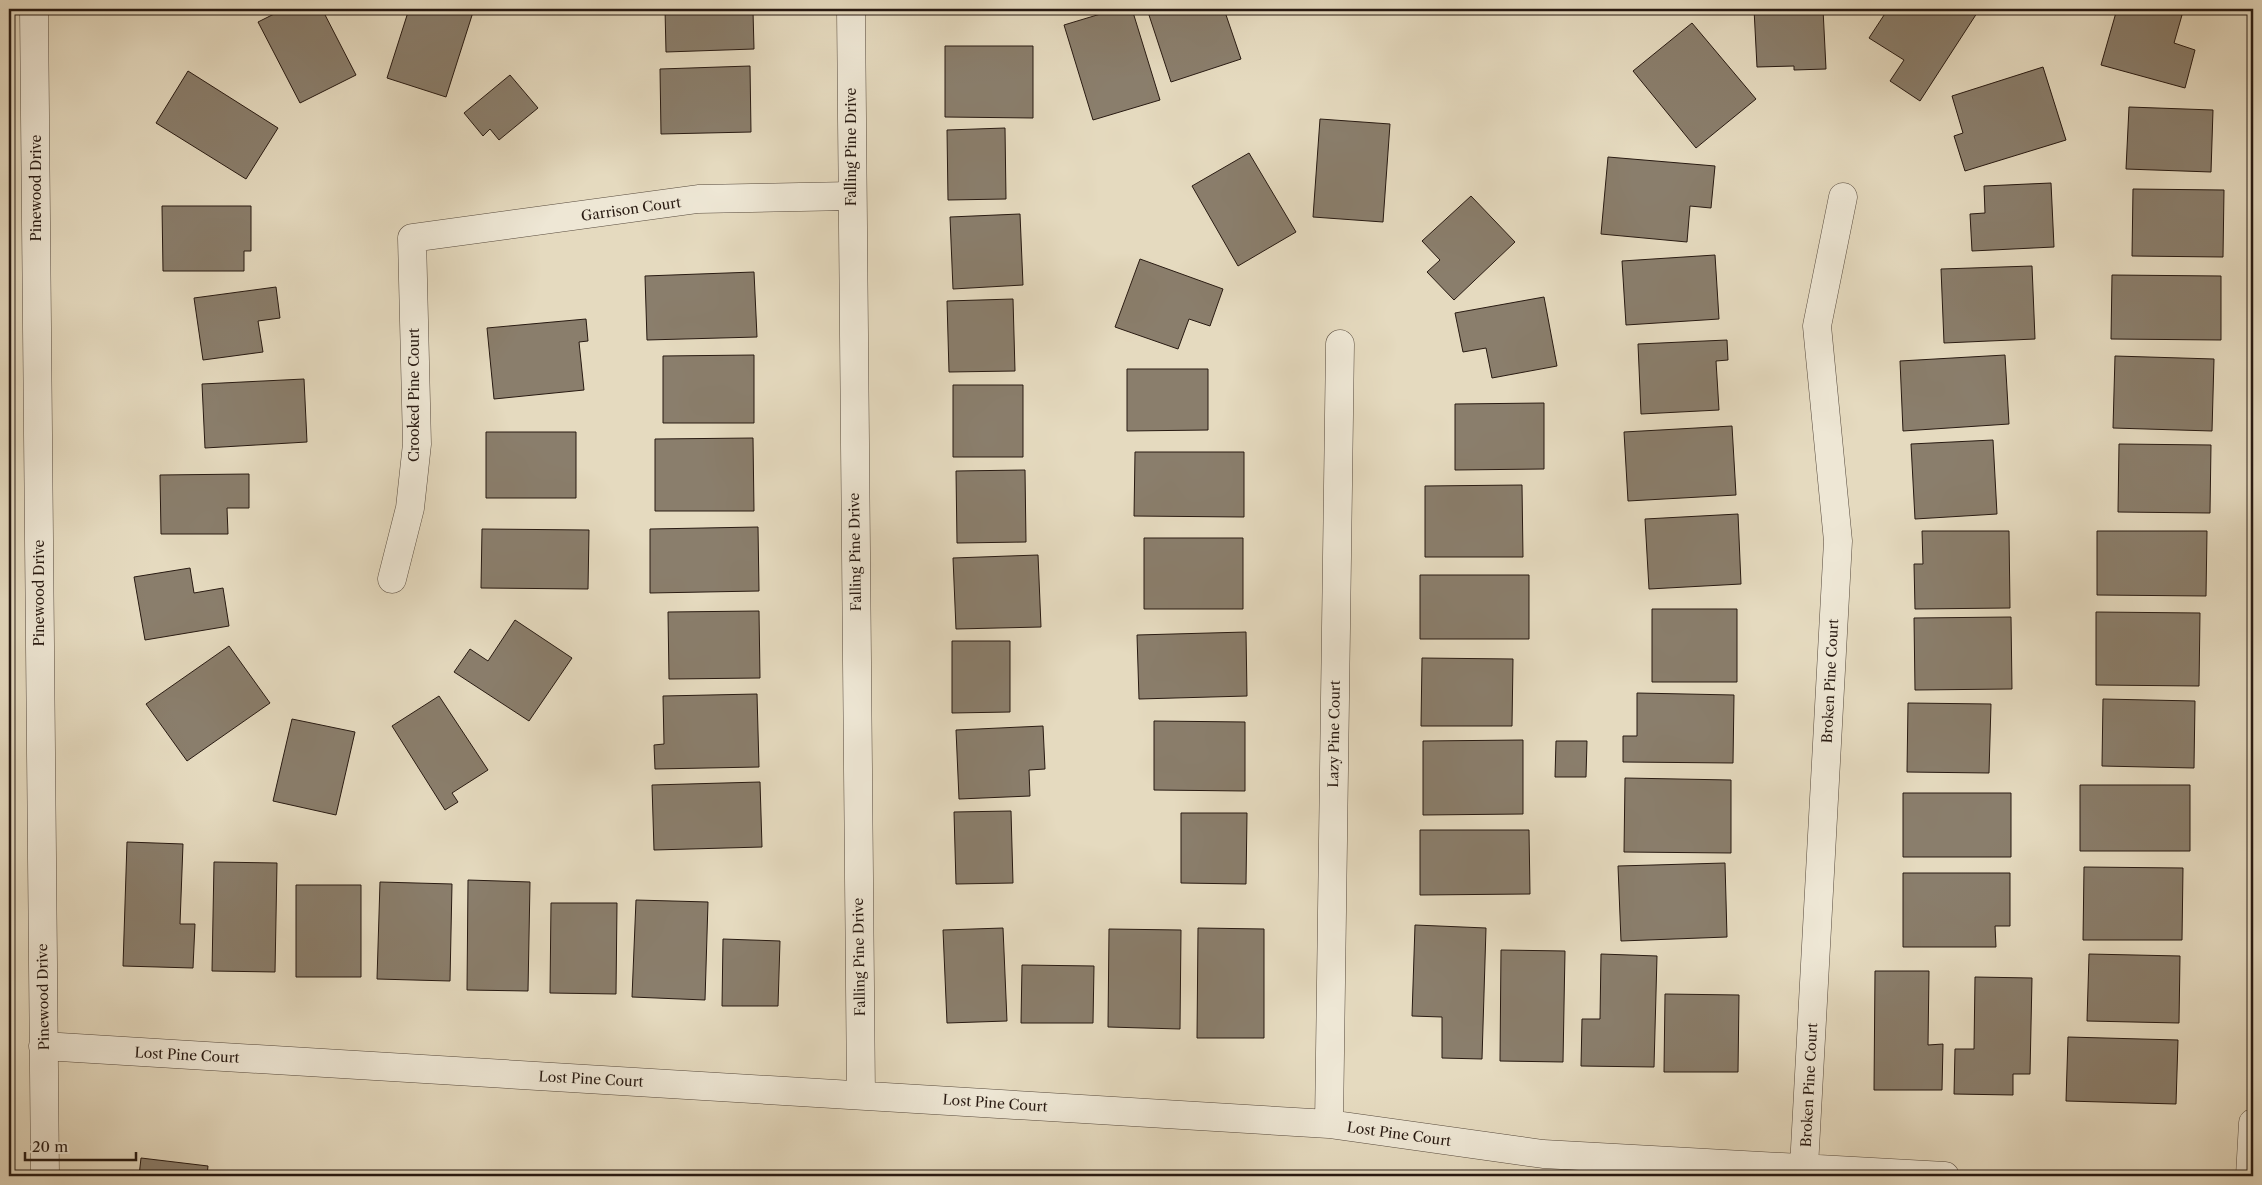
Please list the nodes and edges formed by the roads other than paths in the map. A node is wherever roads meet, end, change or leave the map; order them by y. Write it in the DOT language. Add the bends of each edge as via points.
graph roads {
  1 [pos="34,9"];
  2 [pos="851,9"];
  3 [pos="851,196"];
  4 [pos="1843,197"];
  5 [pos="412,238"];
  6 [pos="1340,344"];
  7 [pos="392,579"];
  8 [pos="43,1046"];
  9 [pos="861,1095"];
  10 [pos="2253,1123"];
  11 [pos="1329,1124"];
  12 [pos="1541,1165"];
  13 [pos="1804,1167"];
  14 [pos="45,1176"];
  15 [pos="1945,1176"];
  16 [pos="2250,1176"];
  1 -- 8 [label="street, Pinewood Drive"];
  2 -- 3 [label="street, Falling Pine Drive"];
  3 -- 5 [label="street, Garrison Court" via="698,199"];
  3 -- 9 [label="street, Falling Pine Drive"];
  4 -- 13 [label="street, Broken Pine Court" via="1817,326 1838,541"];
  5 -- 7 [label="street, Crooked Pine Court" via="417,444 410,508"];
  6 -- 11 [label="street, Lazy Pine Court"];
  8 -- 9 [label="street, Lost Pine Court"];
  8 -- 14 [label="street, Pinewood Drive"];
  9 -- 11 [label="street, Lost Pine Court"];
  10 -- 16 [label="street"];
  11 -- 12 [label="street, Lost Pine Court"];
  12 -- 13 [label="street, Lost Pine Court"];
  13 -- 15 [label="street, Lost Pine Court"];
}
